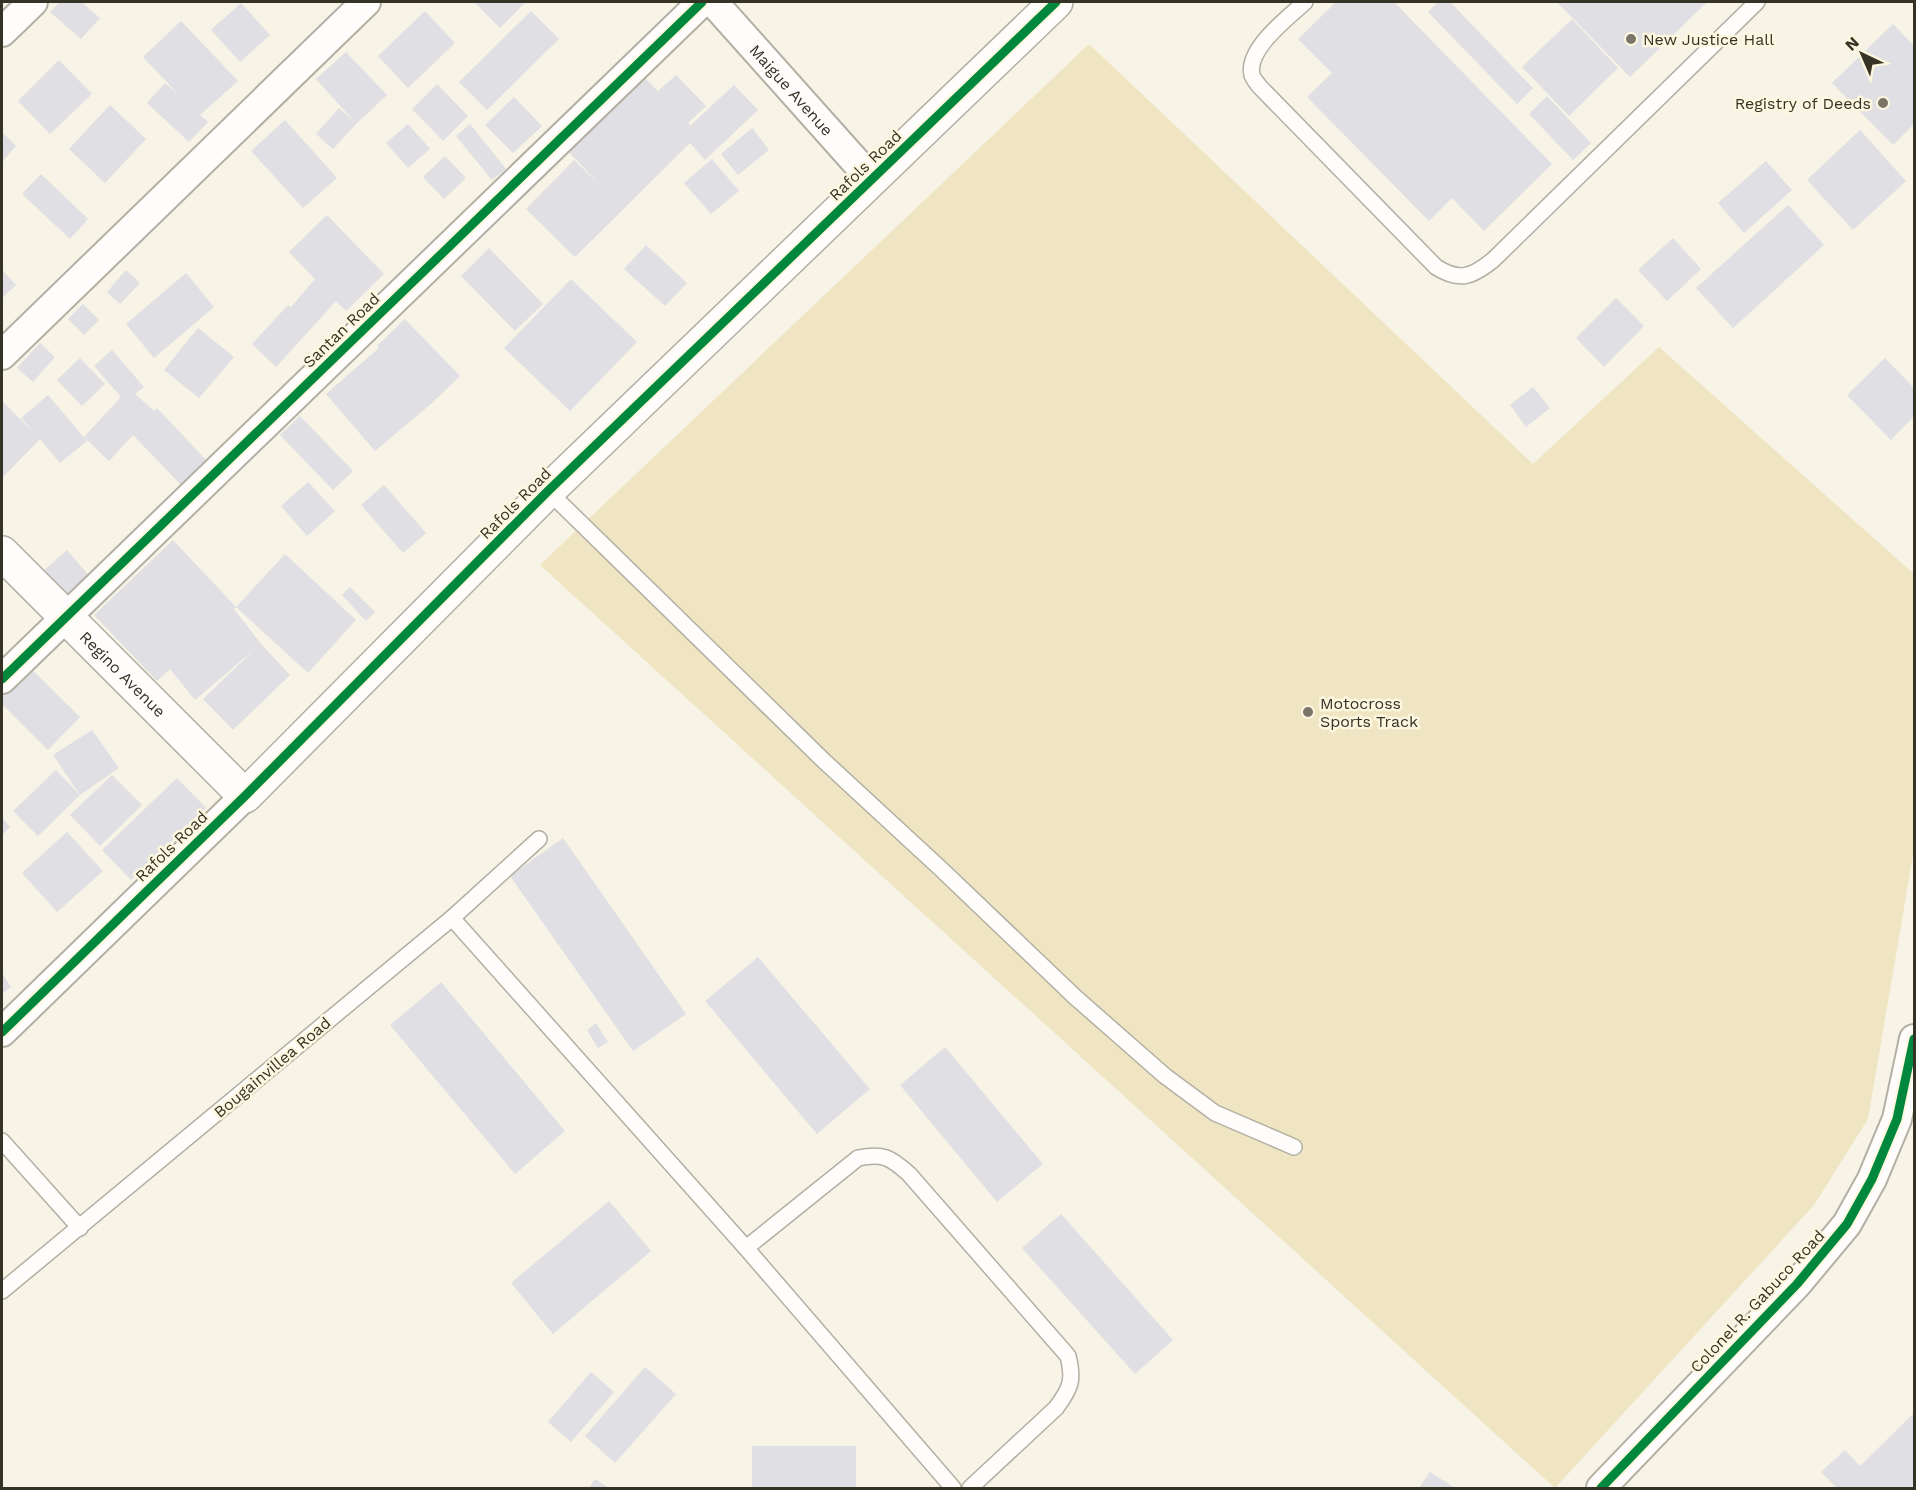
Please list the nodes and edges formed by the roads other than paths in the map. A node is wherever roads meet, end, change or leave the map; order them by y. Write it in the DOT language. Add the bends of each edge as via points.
graph roads {
  1 [pos="33,2"];
  2 [pos="366,2"];
  3 [pos="702,2"];
  4 [pos="713,2"];
  5 [pos="1056,2"];
  6 [pos="1305,2"];
  7 [pos="1757,2"];
  8 [pos="2,32"];
  9 [pos="872,180"];
  10 [pos="2,355"];
  11 [pos="548,491"];
  12 [pos="2,553"];
  13 [pos="66,618"];
  14 [pos="2,679"];
  15 [pos="245,796"];
  16 [pos="539,839"];
  17 [pos="452,918"];
  18 [pos="2,1032"];
  19 [pos="1914,1039"];
  20 [pos="1906,1128"];
  21 [pos="2,1144"];
  22 [pos="1294,1147"];
  23 [pos="80,1228"];
  24 [pos="746,1248"];
  25 [pos="2,1291"];
  26 [pos="954,1488"];
  27 [pos="970,1488"];
  28 [pos="1601,1488"];
  1 -- 8 [label="street"];
  2 -- 10 [label="street"];
  3 -- 13 [label="street, Santan Road"];
  4 -- 9 [label="street, Maigue Avenue"];
  5 -- 9 [label="street, Rafols Road"];
  6 -- 7 [label="lane" via="1256,52 1253,77 1436,267 1449,275 1464,277 1479,272 1493,260"];
  9 -- 11 [label="street, Rafols Road"];
  11 -- 15 [label="street, Rafols Road"];
  11 -- 22 [label="lane" via="824,761 1120,1037 1215,1113"];
  12 -- 13 [label="street, Regino Avenue"];
  13 -- 14 [label="street, Santan Road"];
  13 -- 15 [label="street, Regino Avenue"];
  15 -- 18 [label="street, Rafols Road"];
  16 -- 17 [label="lane, Bougainvillea Road"];
  17 -- 23 [label="lane, Bougainvillea Road"];
  17 -- 24 [label="lane"];
  19 -- 20 [label="street, Colonel R. Gabuco Road"];
  20 -- 28 [label="street, Colonel R. Gabuco Road" via="1847,1224 1797,1284"];
  21 -- 23 [label="lane"];
  23 -- 25 [label="lane, Bougainvillea Road"];
  24 -- 26 [label="lane"];
  24 -- 27 [label="lane" via="858,1158 877,1154 894,1160 909,1174 1068,1356 1073,1374 1056,1408"];
}
